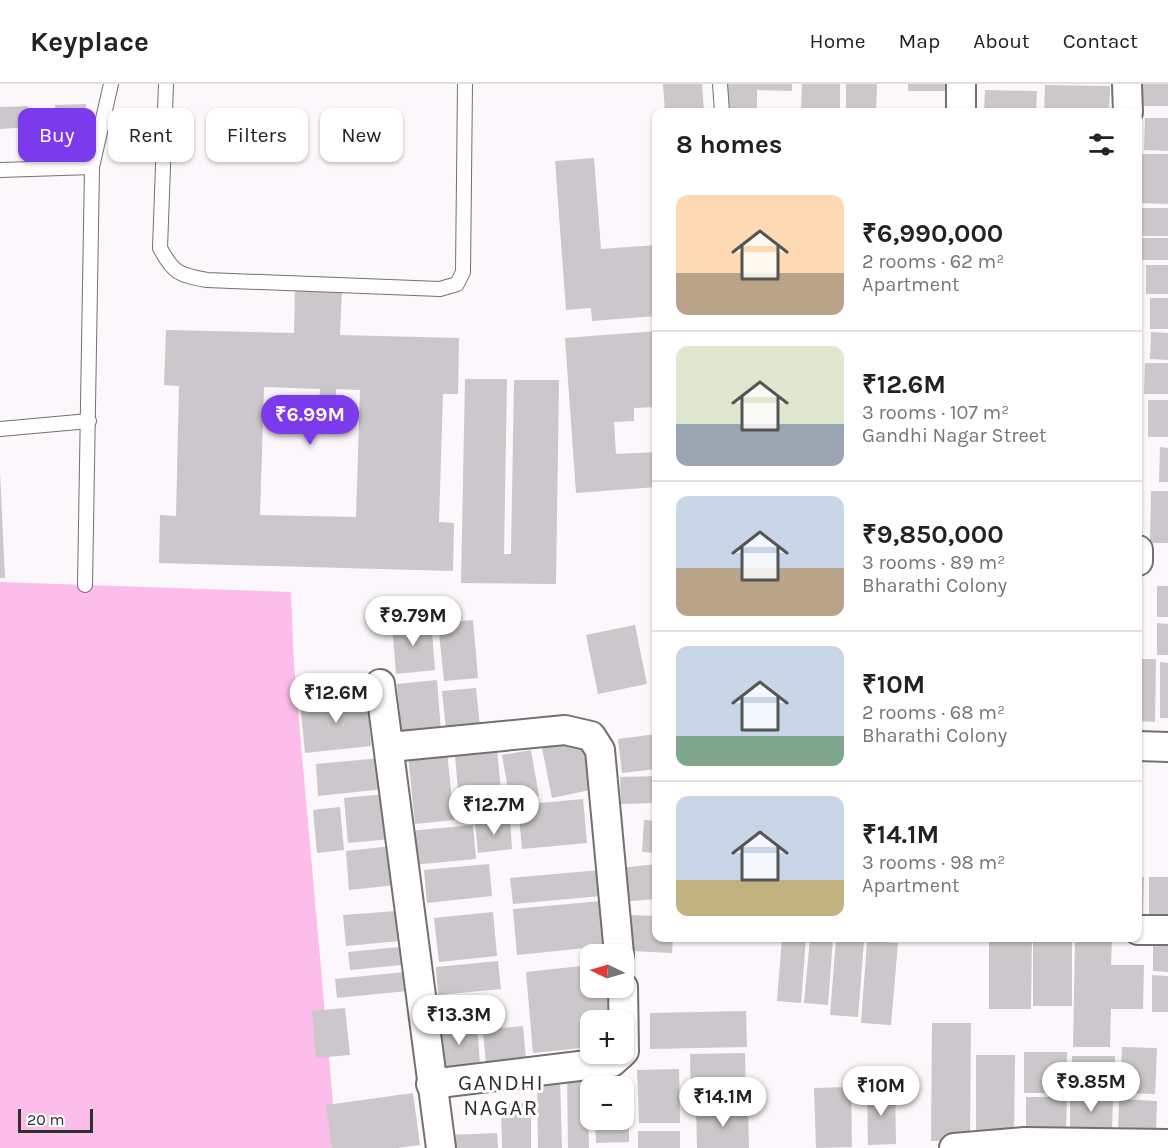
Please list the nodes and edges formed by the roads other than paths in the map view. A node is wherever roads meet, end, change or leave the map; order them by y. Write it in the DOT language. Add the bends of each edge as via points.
graph roads {
  1 [pos="111,84"];
  2 [pos="166,84"];
  3 [pos="465,84"];
  4 [pos="720,84"];
  5 [pos="961,84"];
  6 [pos="1127,84"];
  7 [pos="722,108"];
  8 [pos="961,108"];
  9 [pos="1128,108"];
  10 [pos="92,167"];
  11 [pos="0,170"];
  12 [pos="89,421"];
  13 [pos="0,429"];
  14 [pos="85,585"];
  15 [pos="381,684"];
  16 [pos="1142,746"];
  17 [pos="390,747"];
  18 [pos="1168,747"];
  19 [pos="1142,930"];
  20 [pos="1168,930"];
  21 [pos="619,944"];
  22 [pos="596,1064"];
  23 [pos="431,1084"];
  24 [pos="1168,1144"];
  25 [pos="441,1148"];
  26 [pos="954,1148"];
  1 -- 10 [label="lane"];
  2 -- 3 [label="lane" via="160,248 171,269 207,280 440,289 458,284 463,272"];
  4 -- 7 [label="lane"];
  5 -- 8 [label="street"];
  6 -- 9 [label="street"];
  10 -- 11 [label="lane"];
  10 -- 12 [label="lane"];
  12 -- 13 [label="lane"];
  12 -- 14 [label="lane"];
  15 -- 17 [label="street"];
  16 -- 18 [label="street"];
  17 -- 21 [label="street" via="565,730 591,736 600,750"];
  17 -- 23 [label="street"];
  19 -- 20 [label="street"];
  22 -- 23 [label="street"];
  23 -- 25 [label="street"];
  24 -- 26 [label="street" via="1024,1142"];
}
